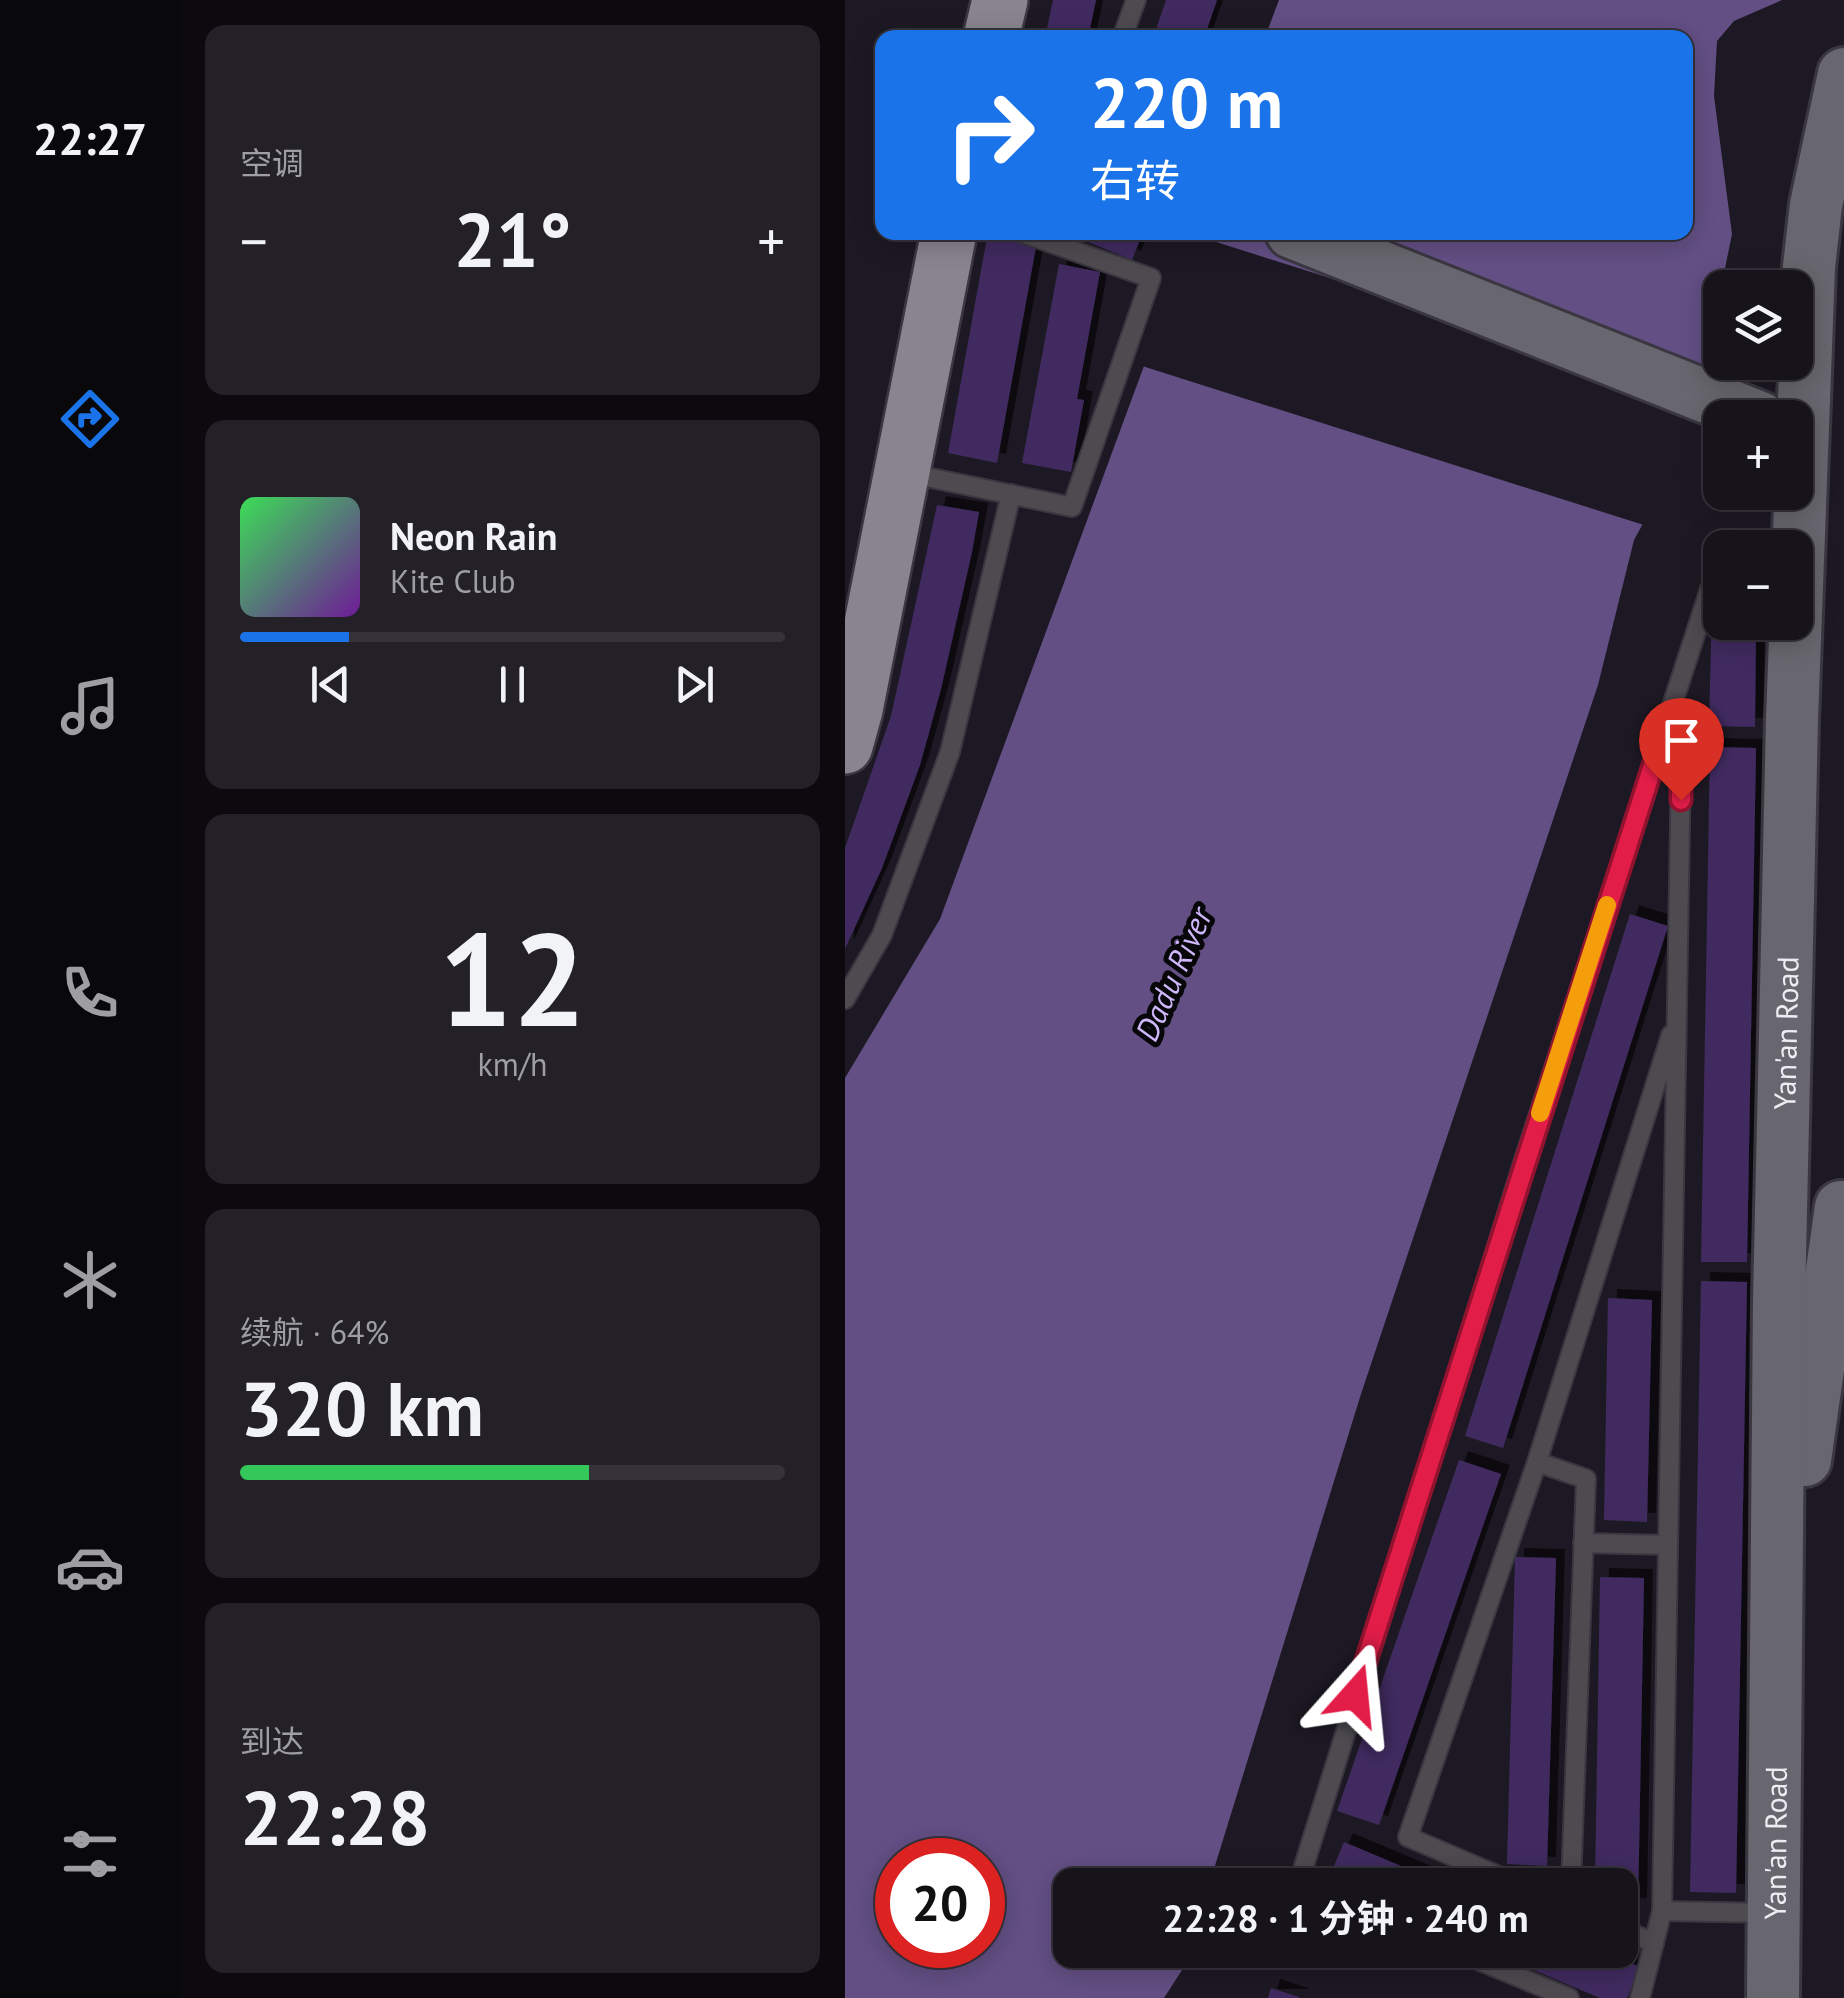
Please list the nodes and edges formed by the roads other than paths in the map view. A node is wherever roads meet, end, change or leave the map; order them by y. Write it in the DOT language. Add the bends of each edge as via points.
graph roads {
  1 [pos="1000,0"];
  2 [pos="1136,0"];
  3 [pos="993,30"];
  4 [pos="1125,30"];
  5 [pos="1844,74"];
  6 [pos="947,240"];
  7 [pos="1043,240"];
  8 [pos="1312,240"];
  9 [pos="1716,400"];
  10 [pos="1774,400"];
  11 [pos="902,472"];
  12 [pos="1011,494"];
  13 [pos="1703,611"];
  14 [pos="1795,640"];
  15 [pos="1665,728"];
  16 [pos="845,746"];
  17 [pos="845,999"];
  18 [pos="1677,1016"];
  19 [pos="1841,1207"];
  20 [pos="1537,1462"];
  21 [pos="1583,1543"];
  22 [pos="1668,1545"];
  23 [pos="1777,1664"];
  24 [pos="1303,1868"];
  25 [pos="1479,1868"];
  26 [pos="1572,1868"];
  27 [pos="1662,1911"];
  28 [pos="1775,1913"];
  29 [pos="1638,1936"];
  30 [pos="1654,1943"];
  31 [pos="1497,1968"];
  32 [pos="1569,1998"];
  33 [pos="1640,1998"];
  34 [pos="1773,1998"];
  1 -- 3 [label="highway"];
  2 -- 4 [label="lane"];
  5 -- 10 [label="main road, Yan'an Road" via="1815,204 1809,267"];
  6 -- 11 [label="highway"];
  7 -- 12 [label="lane" via="1151,278 1072,507"];
  8 -- 9 [label="main road"];
  11 -- 12 [label="lane"];
  11 -- 16 [label="highway"];
  12 -- 17 [label="lane" via="950,752 883,935"];
  13 -- 15 [label="lane"];
  14 -- 23 [label="main road, Yan'an Road"];
  15 -- 18 [label="lane" via="1681,763"];
  15 -- 24 [label="lane"];
  18 -- 20 [label="lane"];
  18 -- 22 [label="lane"];
  19 -- 23 [label="main road"];
  20 -- 21 [label="lane" via="1586,1479"];
  20 -- 25 [label="lane" via="1408,1838"];
  21 -- 22 [label="lane"];
  21 -- 26 [label="lane"];
  22 -- 27 [label="lane"];
  23 -- 28 [label="main road, Yan'an Road"];
  27 -- 28 [label="lane"];
  27 -- 30 [label="lane"];
  28 -- 34 [label="main road, Yan'an Road"];
  29 -- 30 [label="lane"];
  30 -- 33 [label="lane"];
  31 -- 32 [label="lane"];
}
